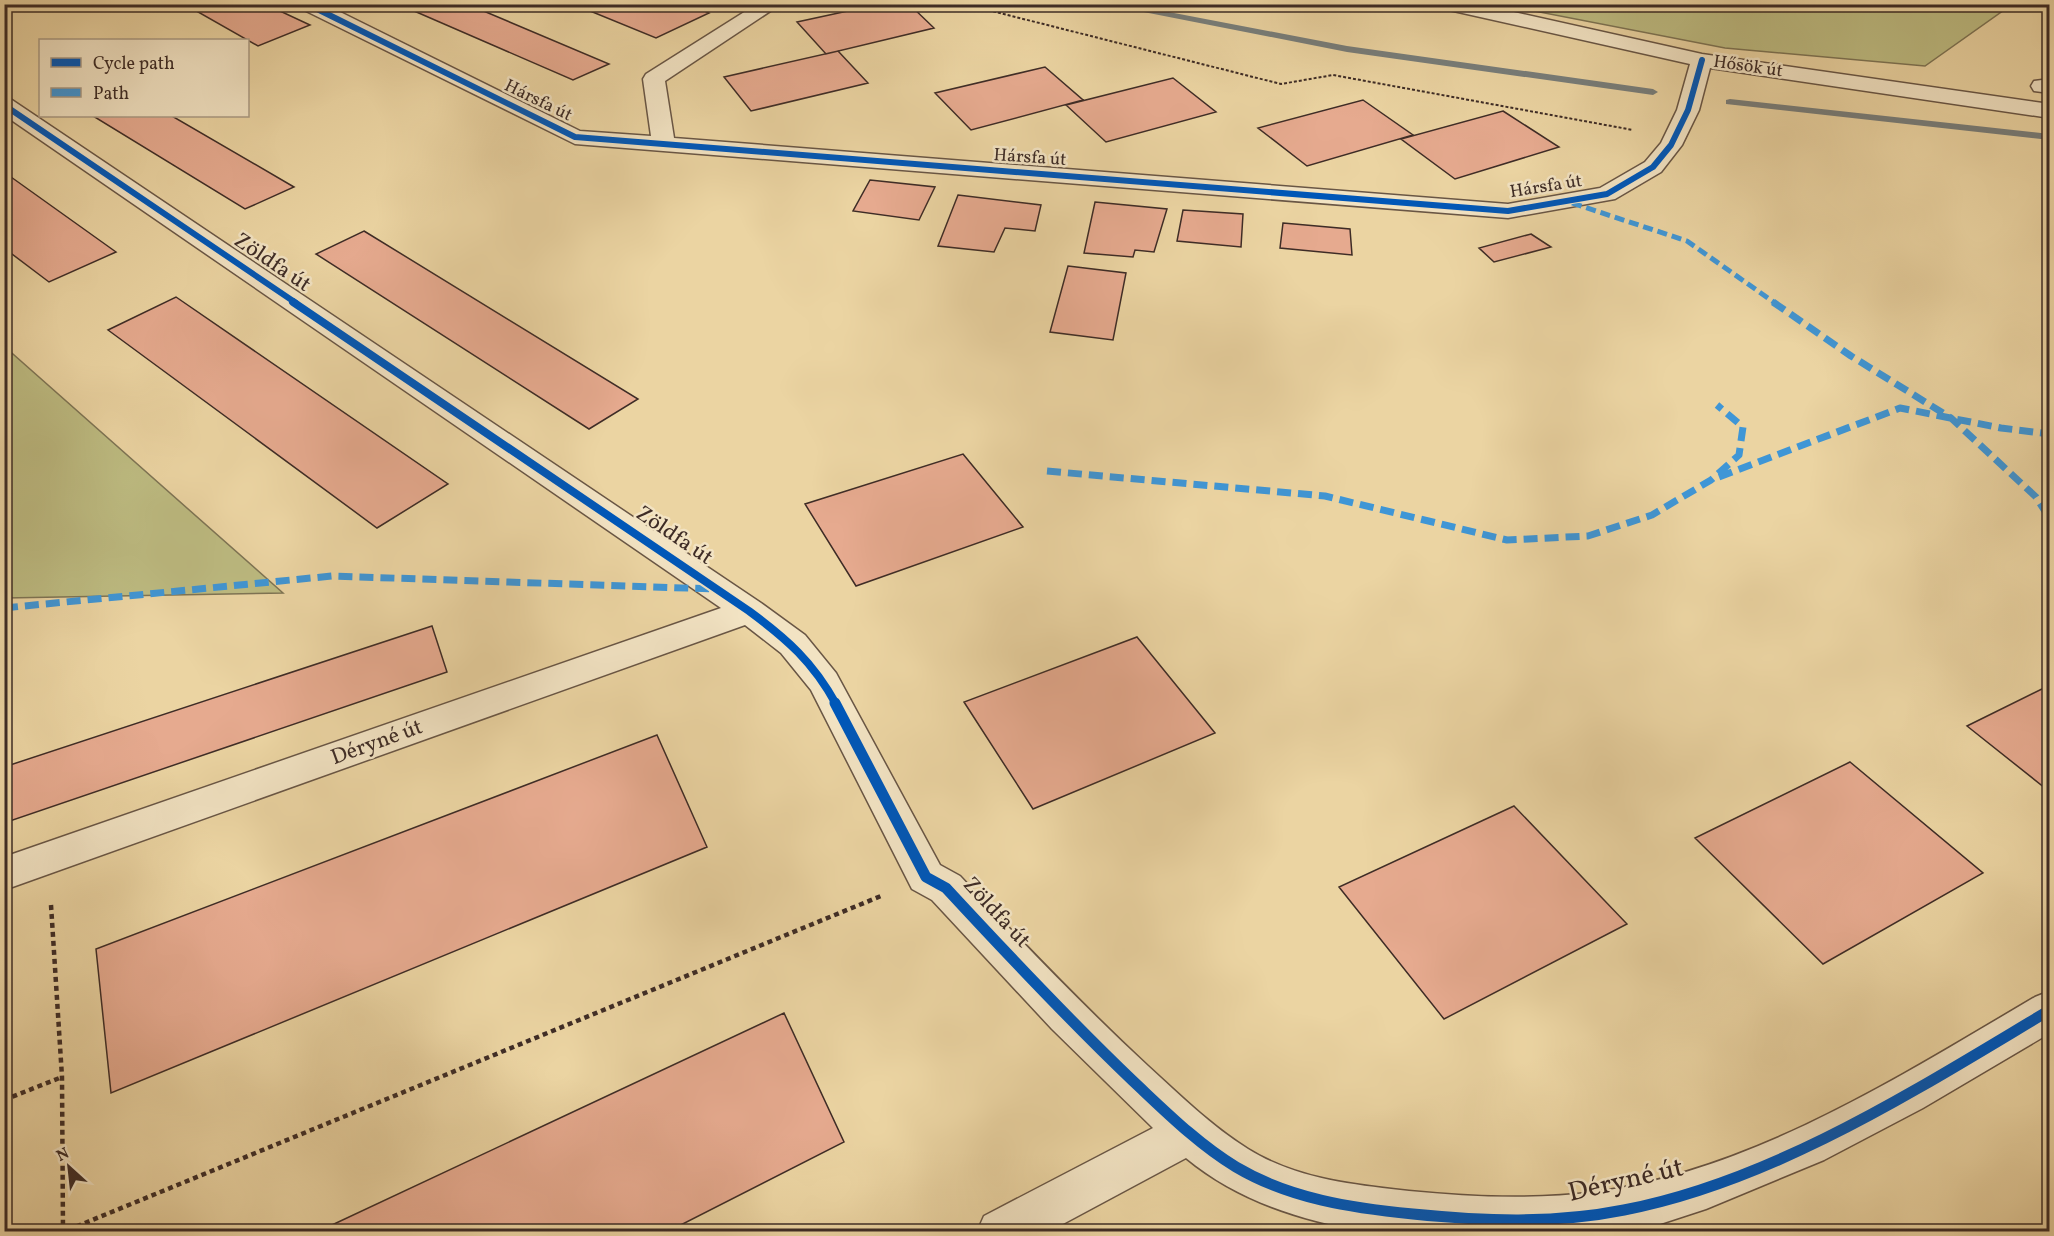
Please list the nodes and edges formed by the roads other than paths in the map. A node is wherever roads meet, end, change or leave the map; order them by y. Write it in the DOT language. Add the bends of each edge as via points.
graph roads {
  1 [pos="307,4"];
  2 [pos="728,4"];
  3 [pos="1449,4"];
  4 [pos="762,9"];
  5 [pos="1702,60"];
  6 [pos="4,105"];
  7 [pos="2049,111"];
  8 [pos="664,146"];
  9 [pos="749,611"];
  10 [pos="4,874"];
  11 [pos="2049,1010"];
  12 [pos="1189,1133"];
  13 [pos="1000,1232"];
  1 -- 8 [label="street, Hársfa út" via="575,137"];
  2 -- 4 [label="street"];
  3 -- 5 [label="street, Hősök út"];
  4 -- 8 [label="street" via="654,79"];
  5 -- 7 [label="street, Hősök út"];
  5 -- 8 [label="street, Hársfa út" via="1688,111 1675,138 1653,167 1607,194 1508,211"];
  6 -- 9 [label="street, Zöldfa út"];
  9 -- 10 [label="street, Déryné út"];
  9 -- 12 [label="street, Zöldfa út" via="793,644 824,682 926,877 946,888 1106,1056"];
  11 -- 12 [label="street, Déryné út" via="1827,1134 1741,1174 1653,1204 1554,1220 1461,1220 1354,1208 1291,1194 1245,1172"];
  12 -- 13 [label="street"];
}
